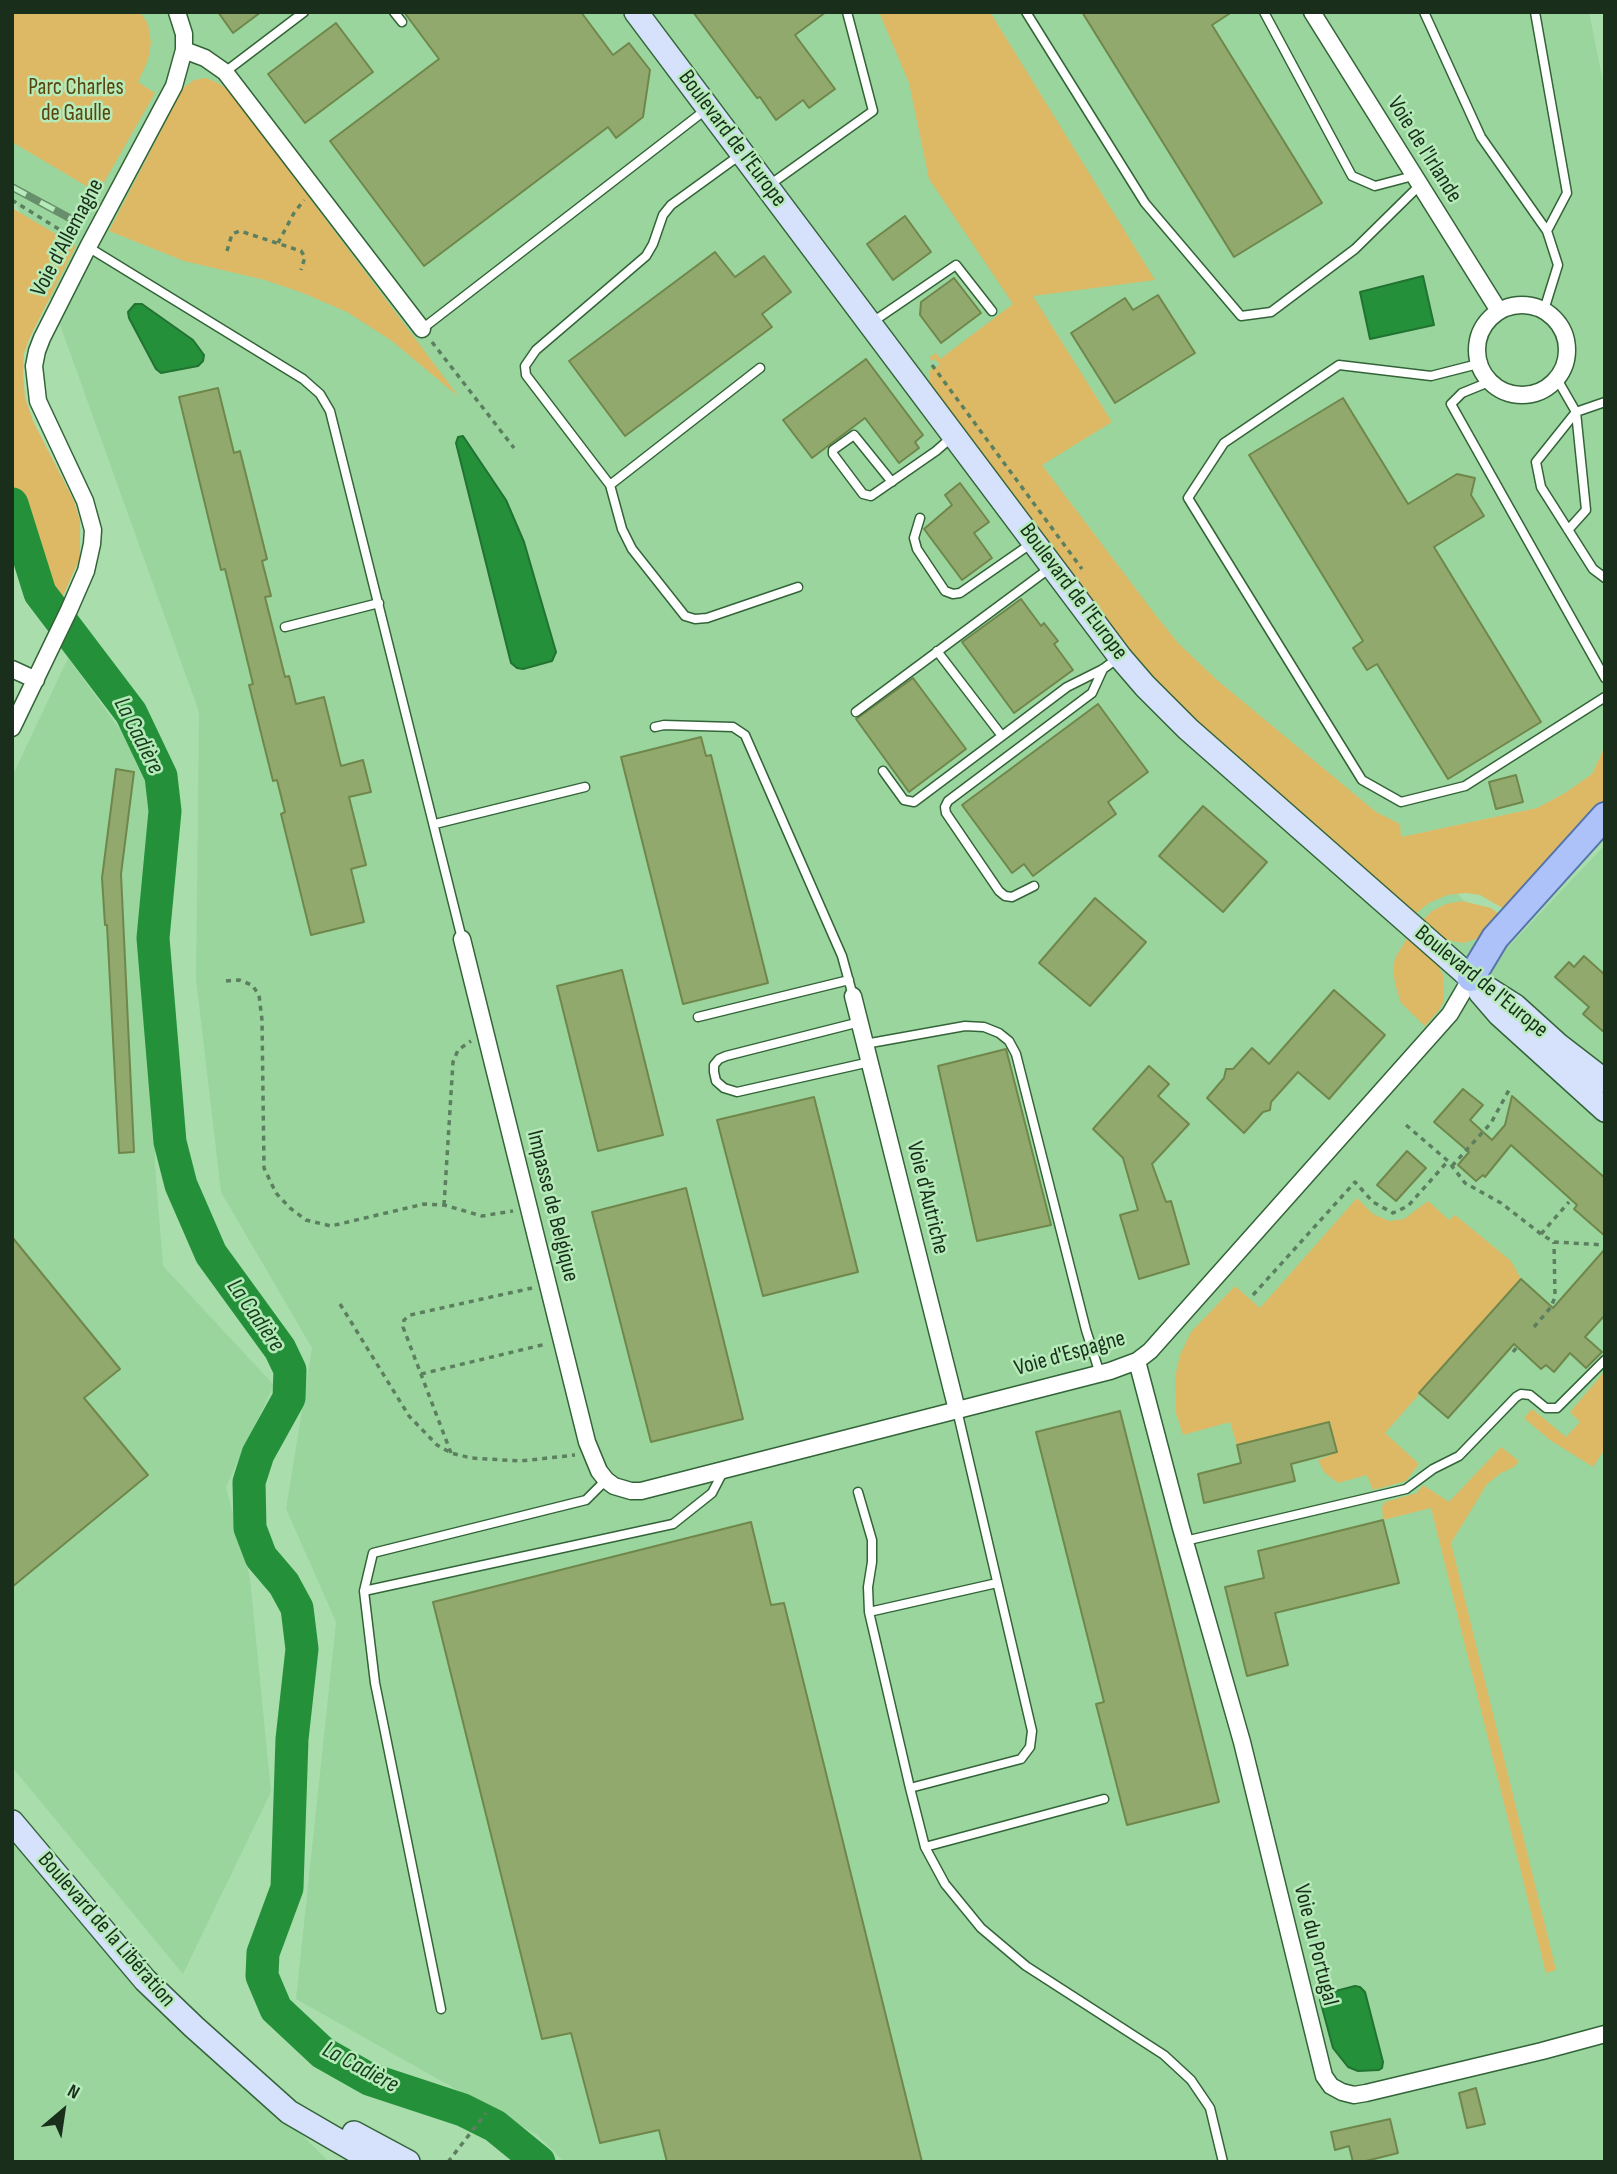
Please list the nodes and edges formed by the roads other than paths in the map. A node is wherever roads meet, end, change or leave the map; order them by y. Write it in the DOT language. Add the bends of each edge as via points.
graph roads {
  1 [pos="177,12"];
  2 [pos="304,12"];
  3 [pos="394,12"];
  4 [pos="636,12"];
  5 [pos="847,12"];
  6 [pos="1026,12"];
  7 [pos="1265,12"];
  8 [pos="1312,12"];
  9 [pos="1424,12"];
  10 [pos="1535,12"];
  11 [pos="402,22"];
  12 [pos="184,50"];
  13 [pos="225,72"];
  14 [pos="708,108"];
  15 [pos="743,153"];
  16 [pos="1416,181"];
  17 [pos="768,186"];
  18 [pos="1547,230"];
  19 [pos="88,247"];
  20 [pos="1544,310"];
  21 [pos="1499,311"];
  22 [pos="992,312"];
  23 [pos="871,323"];
  24 [pos="422,329"];
  25 [pos="1478,363"];
  26 [pos="760,368"];
  27 [pos="1557,379"];
  28 [pos="1489,382"];
  29 [pos="1605,402"];
  30 [pos="1576,412"];
  31 [pos="954,435"];
  32 [pos="892,482"];
  33 [pos="610,485"];
  34 [pos="919,518"];
  35 [pos="1568,530"];
  36 [pos="1034,541"];
  37 [pos="1053,566"];
  38 [pos="1605,578"];
  39 [pos="798,587"];
  40 [pos="379,603"];
  41 [pos="285,627"];
  42 [pos="937,651"];
  43 [pos="1112,663"];
  44 [pos="12,669"];
  45 [pos="1605,678"];
  46 [pos="36,680"];
  47 [pos="1605,696"];
  48 [pos="856,712"];
  49 [pos="655,727"];
  50 [pos="12,728"];
  51 [pos="1002,736"];
  52 [pos="883,771"];
  53 [pos="585,787"];
  54 [pos="1605,816"];
  55 [pos="435,824"];
  56 [pos="1034,886"];
  57 [pos="462,939"];
  58 [pos="1471,978"];
  59 [pos="851,988"];
  60 [pos="698,1017"];
  61 [pos="860,1022"];
  62 [pos="865,1044"];
  63 [pos="870,1062"];
  64 [pos="1605,1081"];
  65 [pos="1605,1110"];
  66 [pos="1605,1360"];
  67 [pos="1137,1361"];
  68 [pos="1100,1374"];
  69 [pos="957,1410"];
  70 [pos="725,1468"];
  71 [pos="606,1480"];
  72 [pos="858,1492"];
  73 [pos="1185,1541"];
  74 [pos="997,1583"];
  75 [pos="364,1591"];
  76 [pos="869,1612"];
  77 [pos="910,1787"];
  78 [pos="1104,1799"];
  79 [pos="12,1822"];
  80 [pos="925,1847"];
  81 [pos="441,2009"];
  82 [pos="1605,2034"];
  83 [pos="235,2061"];
  84 [pos="375,2162"];
  85 [pos="408,2162"];
  86 [pos="1223,2162"];
  1 -- 12 [label="street, Voie d'Allemagne"];
  2 -- 13 [label="lane"];
  3 -- 11 [label="lane"];
  4 -- 14 [label="street, Boulevard de l'Europe"];
  5 -- 17 [label="lane" via="873,111"];
  6 -- 16 [label="lane" via="1146,202 1241,316 1271,312 1355,249"];
  7 -- 16 [label="lane" via="1352,176 1375,186"];
  8 -- 16 [label="street, Voie de l'Irlande"];
  9 -- 18 [label="lane" via="1481,137"];
  10 -- 18 [label="lane" via="1567,193"];
  12 -- 13 [label="street"];
  12 -- 19 [label="street, Voie d'Allemagne" via="170,94"];
  13 -- 24 [label="street"];
  14 -- 15 [label="street, Boulevard de l'Europe"];
  14 -- 24 [label="lane"];
  15 -- 17 [label="street, Boulevard de l'Europe"];
  15 -- 33 [label="lane" via="671,205 646,256 536,350 525,366 526,376"];
  16 -- 21 [label="street, Voie de l'Irlande"];
  17 -- 23 [label="street, Boulevard de l'Europe"];
  18 -- 20 [label="lane" via="1558,265"];
  19 -- 40 [label="lane" via="286,367 320,394 330,411"];
  19 -- 46 [label="street, Voie d'Allemagne" via="42,338 34,366 38,401 85,500 93,530 90,558"];
  20 -- 21 [label="street" via="1514,305"];
  20 -- 27 [label="street" via="1556,320 1566,341 1565,365"];
  21 -- 25 [label="street" via="1479,333"];
  22 -- 23 [label="lane" via="956,265"];
  23 -- 31 [label="street, Boulevard de l'Europe"];
  25 -- 28 [label="street"];
  25 -- 47 [label="lane" via="1431,376 1339,365 1224,443 1188,498 1362,780 1401,802 1465,786"];
  26 -- 33 [label="lane"];
  27 -- 28 [label="street" via="1534,394 1518,395"];
  27 -- 30 [label="lane"];
  28 -- 45 [label="lane" via="1462,393 1451,404"];
  29 -- 30 [label="lane"];
  30 -- 35 [label="lane" via="1586,510"];
  30 -- 35 [label="lane" via="1536,462 1541,487"];
  31 -- 32 [label="lane"];
  31 -- 36 [label="street, Boulevard de l'Europe"];
  32 -- 32 [label="lane" via="867,496 833,450 853,435"];
  33 -- 39 [label="lane" via="632,550 685,616 707,618"];
  34 -- 36 [label="lane" via="914,538 917,549 945,591 953,594"];
  35 -- 38 [label="lane" via="1593,569"];
  36 -- 37 [label="street, Boulevard de l'Europe"];
  37 -- 42 [label="lane"];
  37 -- 43 [label="street, Boulevard de l'Europe"];
  40 -- 41 [label="lane"];
  40 -- 55 [label="lane"];
  42 -- 48 [label="lane"];
  42 -- 51 [label="lane"];
  43 -- 51 [label="lane" via="1067,687"];
  43 -- 56 [label="lane" via="1092,693 945,807 999,891 1012,897"];
  43 -- 58 [label="street, Boulevard de l'Europe"];
  44 -- 46 [label="street"];
  46 -- 50 [label="street, Voie d'Allemagne"];
  49 -- 59 [label="lane" via="733,727 745,735 842,956"];
  51 -- 52 [label="lane" via="914,802 904,800"];
  53 -- 55 [label="lane"];
  54 -- 58 [label="main road" via="1495,938"];
  55 -- 57 [label="lane"];
  57 -- 71 [label="street, Impasse de Belgique" via="590,1451"];
  58 -- 64 [label="street, Boulevard de l'Europe" via="1515,1006"];
  58 -- 65 [label="street" via="1499,1014"];
  58 -- 67 [label="street, Voie d'Espagne" via="1450,1014"];
  59 -- 60 [label="lane"];
  59 -- 61 [label="street, Voie d'Autriche"];
  61 -- 62 [label="street, Voie d'Autriche"];
  61 -- 63 [label="lane" via="726,1056 715,1065 716,1081 737,1092"];
  62 -- 63 [label="street, Voie d'Autriche"];
  62 -- 68 [label="lane" via="965,1026 984,1027 1009,1041"];
  63 -- 69 [label="street, Voie d'Autriche"];
  66 -- 73 [label="lane" via="1562,1407 1552,1410 1530,1395 1516,1397 1459,1456 1406,1489"];
  67 -- 68 [label="street, Voie d'Espagne"];
  67 -- 73 [label="street, Voie du Portugal"];
  68 -- 69 [label="street, Voie d'Espagne"];
  69 -- 70 [label="street, Voie d'Espagne"];
  69 -- 74 [label="lane"];
  70 -- 71 [label="street, Voie d'Espagne" via="640,1491 622,1489"];
  70 -- 75 [label="lane" via="712,1493 673,1524"];
  71 -- 75 [label="lane" via="586,1500 373,1552"];
  72 -- 76 [label="lane" via="872,1540"];
  73 -- 82 [label="street, Voie du Portugal" via="1242,1742 1324,2076 1354,2095 1366,2094"];
  74 -- 76 [label="lane"];
  74 -- 77 [label="lane" via="1032,1731 1030,1747 1021,1759"];
  75 -- 81 [label="lane" via="375,1682"];
  76 -- 77 [label="lane"];
  77 -- 80 [label="lane"];
  78 -- 80 [label="lane"];
  79 -- 83 [label="street, Boulevard de la Libération" via="145,1980"];
  80 -- 86 [label="lane" via="945,1884 981,1928 1026,1966 1164,2055 1191,2080 1210,2108"];
  83 -- 84 [label="street, Boulevard de la Libération" via="289,2112"];
  83 -- 85 [label="street, Boulevard de la Libération"];
}
